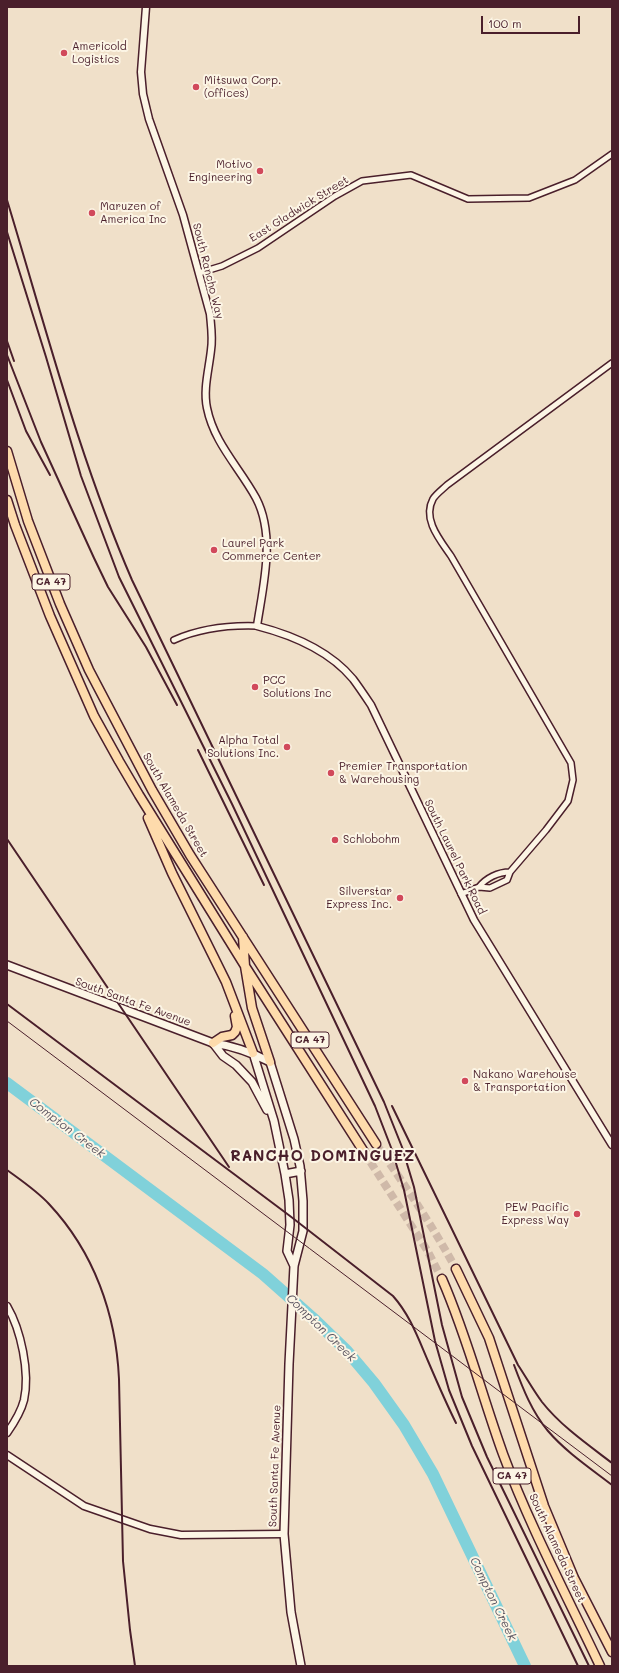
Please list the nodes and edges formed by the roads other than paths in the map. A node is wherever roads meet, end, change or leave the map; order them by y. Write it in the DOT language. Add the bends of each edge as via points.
graph roads {
  1 [pos="146,7"];
  2 [pos="612,154"];
  3 [pos="200,273"];
  4 [pos="612,363"];
  5 [pos="7,451"];
  6 [pos="7,500"];
  7 [pos="257,626"];
  8 [pos="174,640"];
  9 [pos="138,795"];
  10 [pos="510,872"];
  11 [pos="479,887"];
  12 [pos="461,894"];
  13 [pos="243,936"];
  14 [pos="7,966"];
  15 [pos="245,966"];
  16 [pos="226,982"];
  17 [pos="213,1043"];
  18 [pos="253,1053"];
  19 [pos="270,1062"];
  20 [pos="274,1121"];
  21 [pos="376,1144"];
  22 [pos="612,1145"];
  23 [pos="364,1152"];
  24 [pos="301,1171"];
  25 [pos="285,1174"];
  26 [pos="294,1266"];
  27 [pos="456,1269"];
  28 [pos="442,1279"];
  29 [pos="7,1306"];
  30 [pos="7,1433"];
  31 [pos="7,1455"];
  32 [pos="284,1534"];
  33 [pos="612,1652"];
  34 [pos="301,1666"];
  35 [pos="600,1666"];
  1 -- 3 [label="street, South Rancho Way" via="140,72 143,94"];
  2 -- 3 [label="street, East Gladwick Street" via="575,180 530,198 468,200 411,175 362,181 334,196 258,248 222,266"];
  3 -- 7 [label="street, South Rancho Way" via="212,330 206,389 207,407 221,445 257,499 266,530 265,573"];
  4 -- 10 [label="street" via="447,485 434,498 429,509 432,528 451,556 571,763 573,780 568,801"];
  5 -- 13 [label="main road, South Alameda Street / CA 47" via="28,521 89,670 152,790 190,855"];
  6 -- 9 [label="main road, CA 47" via="45,603 76,676 94,716"];
  7 -- 8 [label="street, South Laurel Park Road" via="226,626"];
  7 -- 12 [label="street, South Laurel Park Road" via="302,641 330,658 352,678 371,705"];
  9 -- 15 [label="main road, CA 47"];
  9 -- 16 [label="main road" via="172,873"];
  10 -- 11 [label="street" via="503,872 490,878"];
  10 -- 11 [label="street" via="507,880 490,888"];
  11 -- 12 [label="street"];
  12 -- 22 [label="street, South Laurel Park Road" via="478,927"];
  13 -- 15 [label="main road"];
  13 -- 21 [label="main road, South Alameda Street / CA 47"];
  14 -- 17 [label="main road, South Santa Fe Avenue"];
  15 -- 19 [label="main road" via="252,1008"];
  15 -- 23 [label="main road, CA 47"];
  16 -- 17 [label="main road" via="237,1027 232,1035 222,1037"];
  16 -- 18 [label="main road"];
  17 -- 18 [label="main road, South Santa Fe Avenue" via="230,1045"];
  17 -- 20 [label="main road" via="223,1056 252,1082"];
  18 -- 19 [label="main road, South Santa Fe Avenue"];
  18 -- 20 [label="main road, South Santa Fe Avenue"];
  19 -- 24 [label="main road, South Santa Fe Avenue" via="294,1139"];
  20 -- 25 [label="main road, South Santa Fe Avenue"];
  24 -- 25 [label="main road"];
  24 -- 26 [label="main road, South Santa Fe Avenue" via="303,1230"];
  25 -- 26 [label="main road, South Santa Fe Avenue" via="289,1200 288,1251"];
  26 -- 32 [label="main road, South Santa Fe Avenue"];
  27 -- 33 [label="main road, South Alameda Street / CA 47" via="489,1338 544,1506 574,1578"];
  28 -- 35 [label="main road, South Alameda Street / CA 47" via="463,1330 503,1453 525,1509"];
  29 -- 30 [label="street" via="14,1319 25,1363 25,1391 21,1409"];
  31 -- 32 [label="street" via="84,1506 150,1529 181,1535"];
  32 -- 34 [label="main road, South Santa Fe Avenue" via="291,1612"];
}
